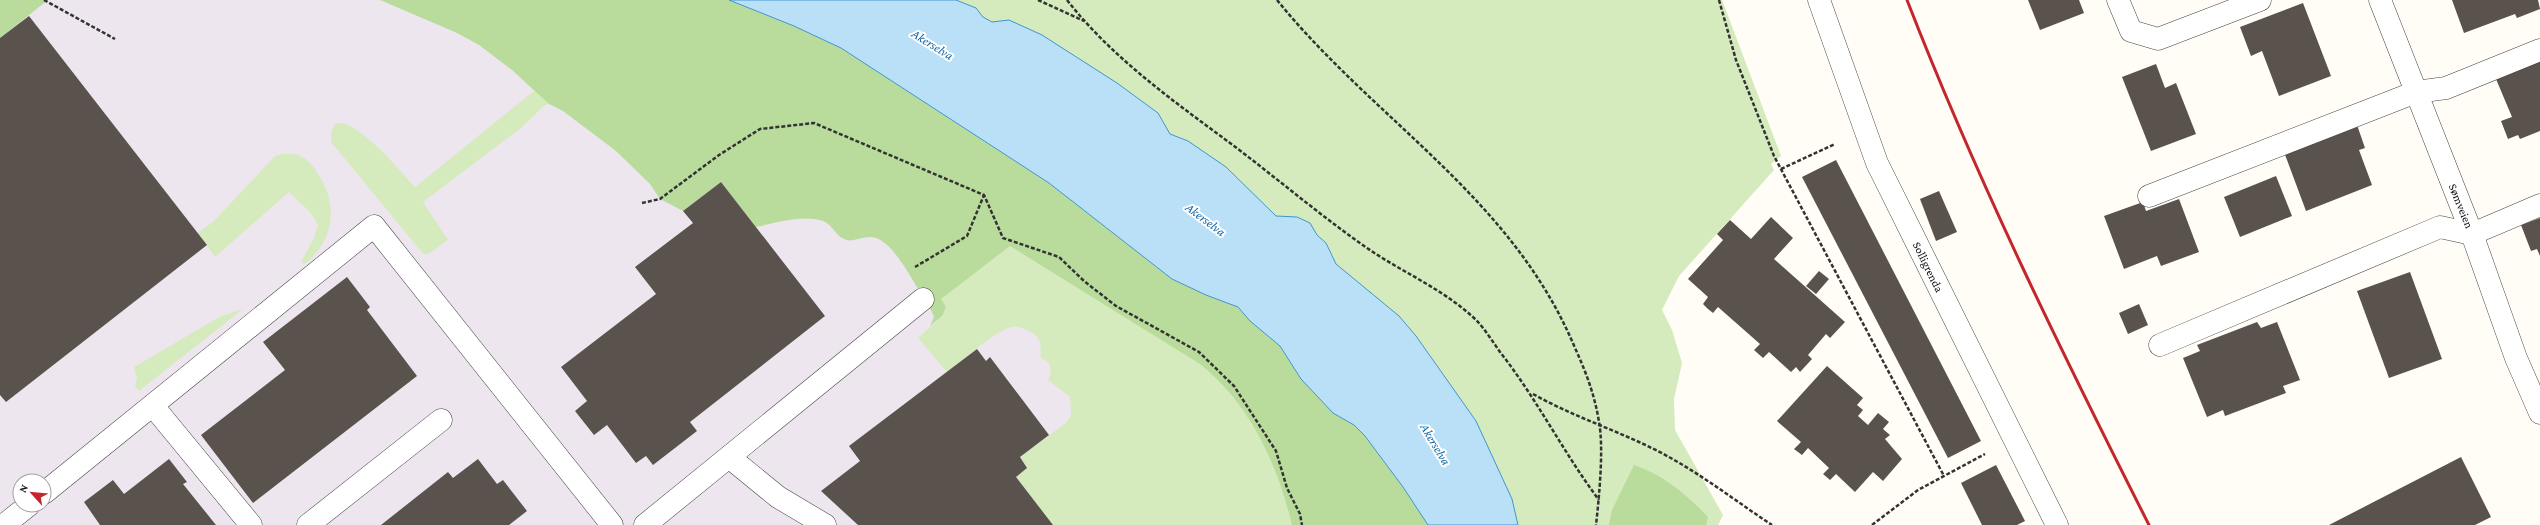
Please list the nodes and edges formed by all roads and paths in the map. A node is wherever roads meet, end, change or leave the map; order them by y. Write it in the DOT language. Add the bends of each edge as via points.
graph roads {
  1 [pos="44,0"];
  2 [pos="1038,0"];
  3 [pos="1067,0"];
  4 [pos="1277,0"];
  5 [pos="1719,0"];
  6 [pos="1819,0"];
  7 [pos="2118,0"];
  8 [pos="2260,0"];
  9 [pos="2380,0"];
  10 [pos="1084,21"];
  11 [pos="115,39"];
  12 [pos="2540,50"];
  13 [pos="2416,92"];
  14 [pos="1865,131"];
  15 [pos="1781,169"];
  16 [pos="984,195"];
  17 [pos="2149,196"];
  18 [pos="642,203"];
  19 [pos="2540,205"];
  20 [pos="2472,234"];
  21 [pos="923,298"];
  22 [pos="2160,345"];
  23 [pos="1532,393"];
  24 [pos="153,406"];
  25 [pos="2540,413"];
  26 [pos="441,420"];
  27 [pos="1599,423"];
  28 [pos="2013,439"];
  29 [pos="729,457"];
  30 [pos="1944,476"];
  31 [pos="52,487"];
  32 [pos="1599,500"];
  33 [pos="19,513"];
  34 [pos="4,525"];
  35 [pos="251,525"];
  36 [pos="308,525"];
  37 [pos="612,525"];
  38 [pos="645,525"];
  39 [pos="825,525"];
  40 [pos="1302,525"];
  41 [pos="1596,525"];
  42 [pos="1772,525"];
  43 [pos="1872,525"];
  44 [pos="2057,525"];
  1 -- 11 [label="path"];
  2 -- 10 [label="path"];
  3 -- 10 [label="path"];
  4 -- 27 [label="path" via="1363,91 1431,153 1495,219 1541,280 1562,318 1591,386"];
  5 -- 15 [label="path" via="1736,60"];
  6 -- 14 [label="street, Solligrenda"];
  7 -- 8 [label="street" via="2131,31 2158,39"];
  9 -- 13 [label="street, Sømveien"];
  10 -- 23 [label="path" via="1170,99 1236,147 1316,212 1368,249 1448,298 1478,323"];
  12 -- 13 [label="street" via="2446,88"];
  13 -- 17 [label="street"];
  13 -- 20 [label="street, Sømveien"];
  14 -- 15 [label="path"];
  14 -- 28 [label="street, Solligrenda" via="1877,163"];
  15 -- 30 [label="path"];
  16 -- 18 [label="path" via="814,123 760,129 718,155 660,199"];
  16 -- 21 [label="path" via="968,236 915,267"];
  16 -- 40 [label="path" via="1003,238 1059,257 1116,306 1198,352 1234,386 1276,451"];
  19 -- 20 [label="street"];
  20 -- 22 [label="street" via="2440,227"];
  20 -- 25 [label="street, Sømveien" via="2516,358"];
  21 -- 29 [label="street"];
  23 -- 27 [label="path" via="1567,413"];
  23 -- 32 [label="path" via="1579,473"];
  24 -- 31 [label="street"];
  24 -- 35 [label="street"];
  24 -- 37 [label="street" via="374,226"];
  26 -- 36 [label="street"];
  27 -- 32 [label="path"];
  27 -- 42 [label="path" via="1676,460"];
  28 -- 30 [label="path"];
  28 -- 44 [label="street, Solligrenda"];
  29 -- 38 [label="street"];
  29 -- 39 [label="street" via="778,497"];
  30 -- 43 [label="path" via="1918,490"];
  32 -- 41 [label="path"];
  33 -- 34 [label="street"];
}
